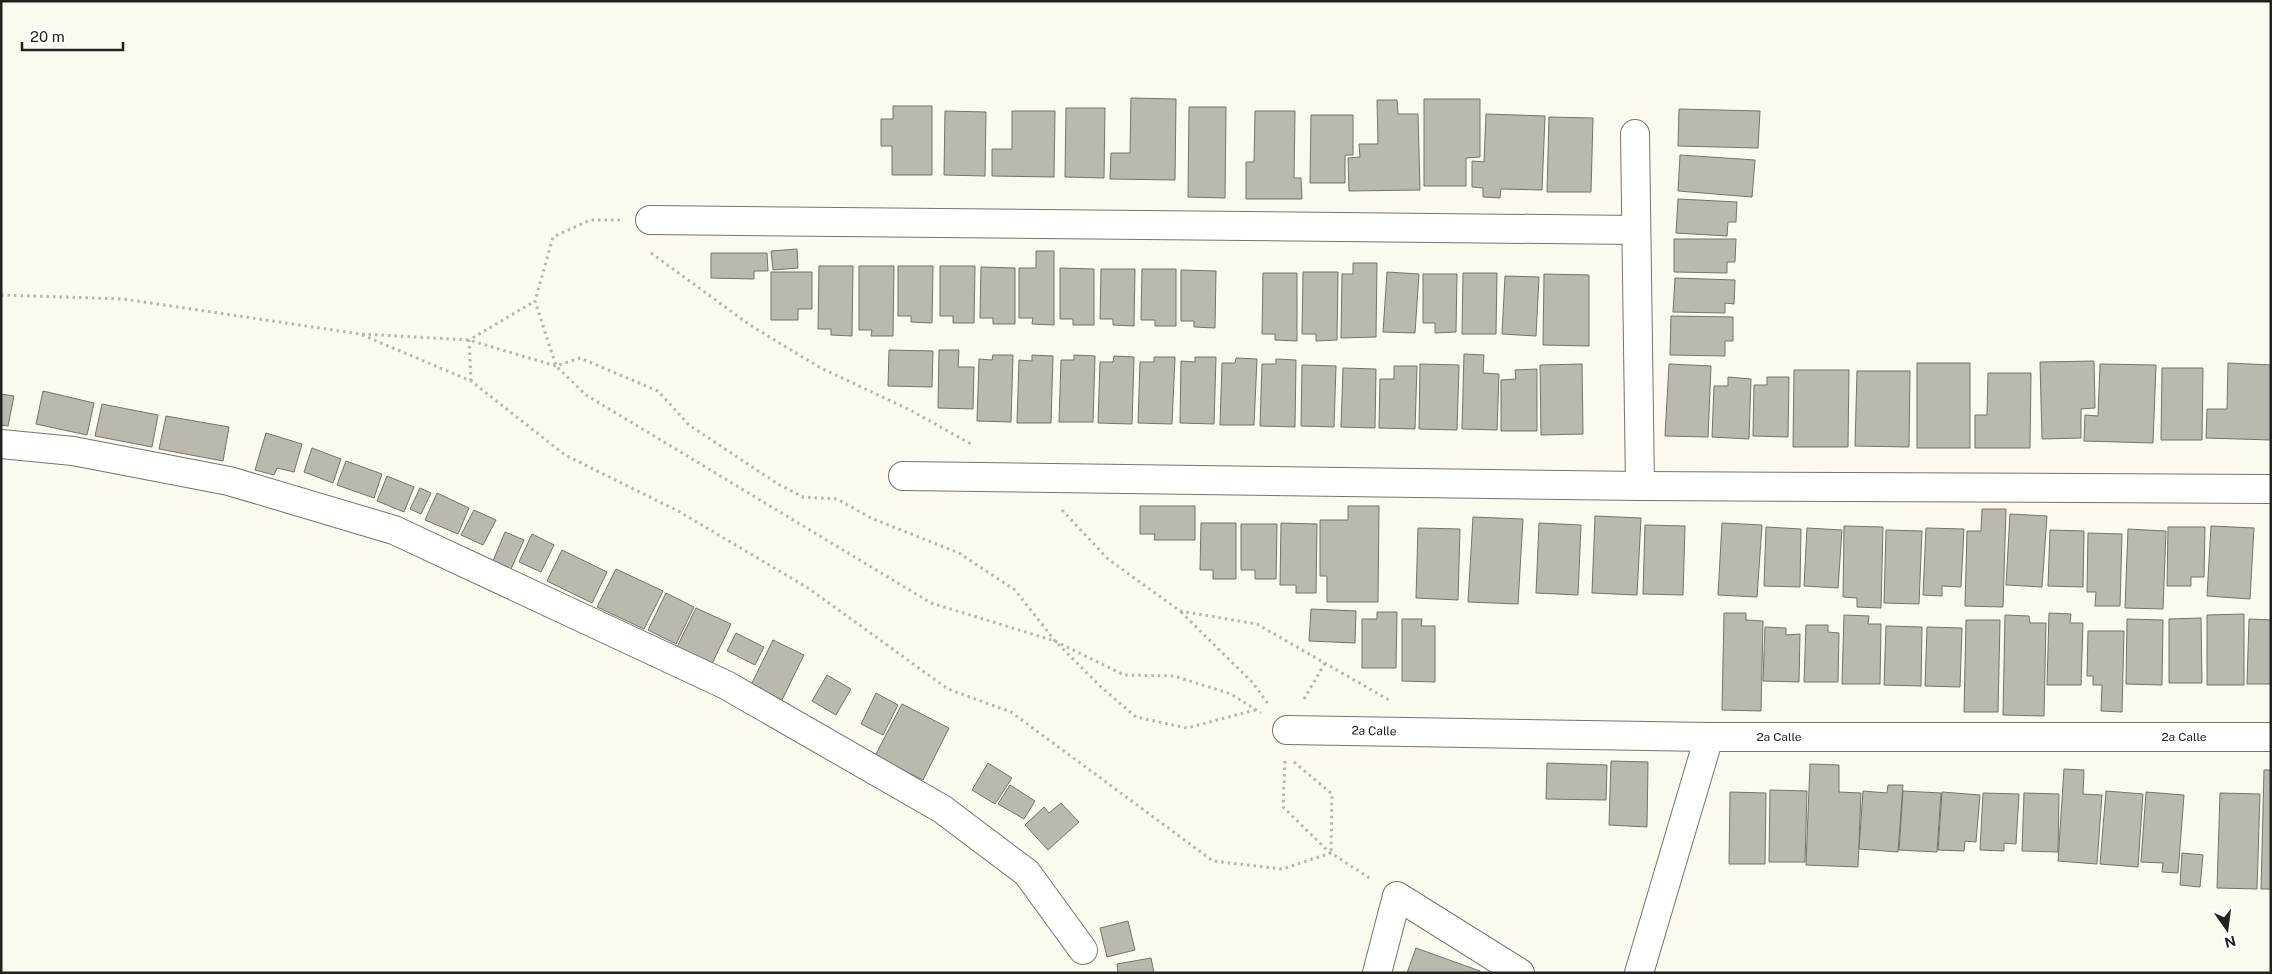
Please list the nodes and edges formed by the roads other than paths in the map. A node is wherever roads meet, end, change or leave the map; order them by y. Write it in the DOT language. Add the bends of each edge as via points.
graph roads {
  1 [pos="1635,134"];
  2 [pos="650,220"];
  3 [pos="1636,230"];
  4 [pos="1,444"];
  5 [pos="904,476"];
  6 [pos="1640,486"];
  7 [pos="2271,488"];
  8 [pos="1287,730"];
  9 [pos="1708,737"];
  10 [pos="2271,737"];
  11 [pos="1082,950"];
  12 [pos="1377,973"];
  13 [pos="1520,973"];
  14 [pos="1639,973"];
  1 -- 3 [label="street"];
  2 -- 3 [label="street"];
  3 -- 6 [label="street"];
  4 -- 11 [label="street" via="73,451 229,482 394,530 618,634 726,685 942,809 1027,873"];
  5 -- 6 [label="street"];
  6 -- 7 [label="street"];
  8 -- 9 [label="street, 2a Calle"];
  9 -- 10 [label="street, 2a Calle"];
  9 -- 14 [label="street"];
  12 -- 13 [label="street" via="1397,896"];
}
